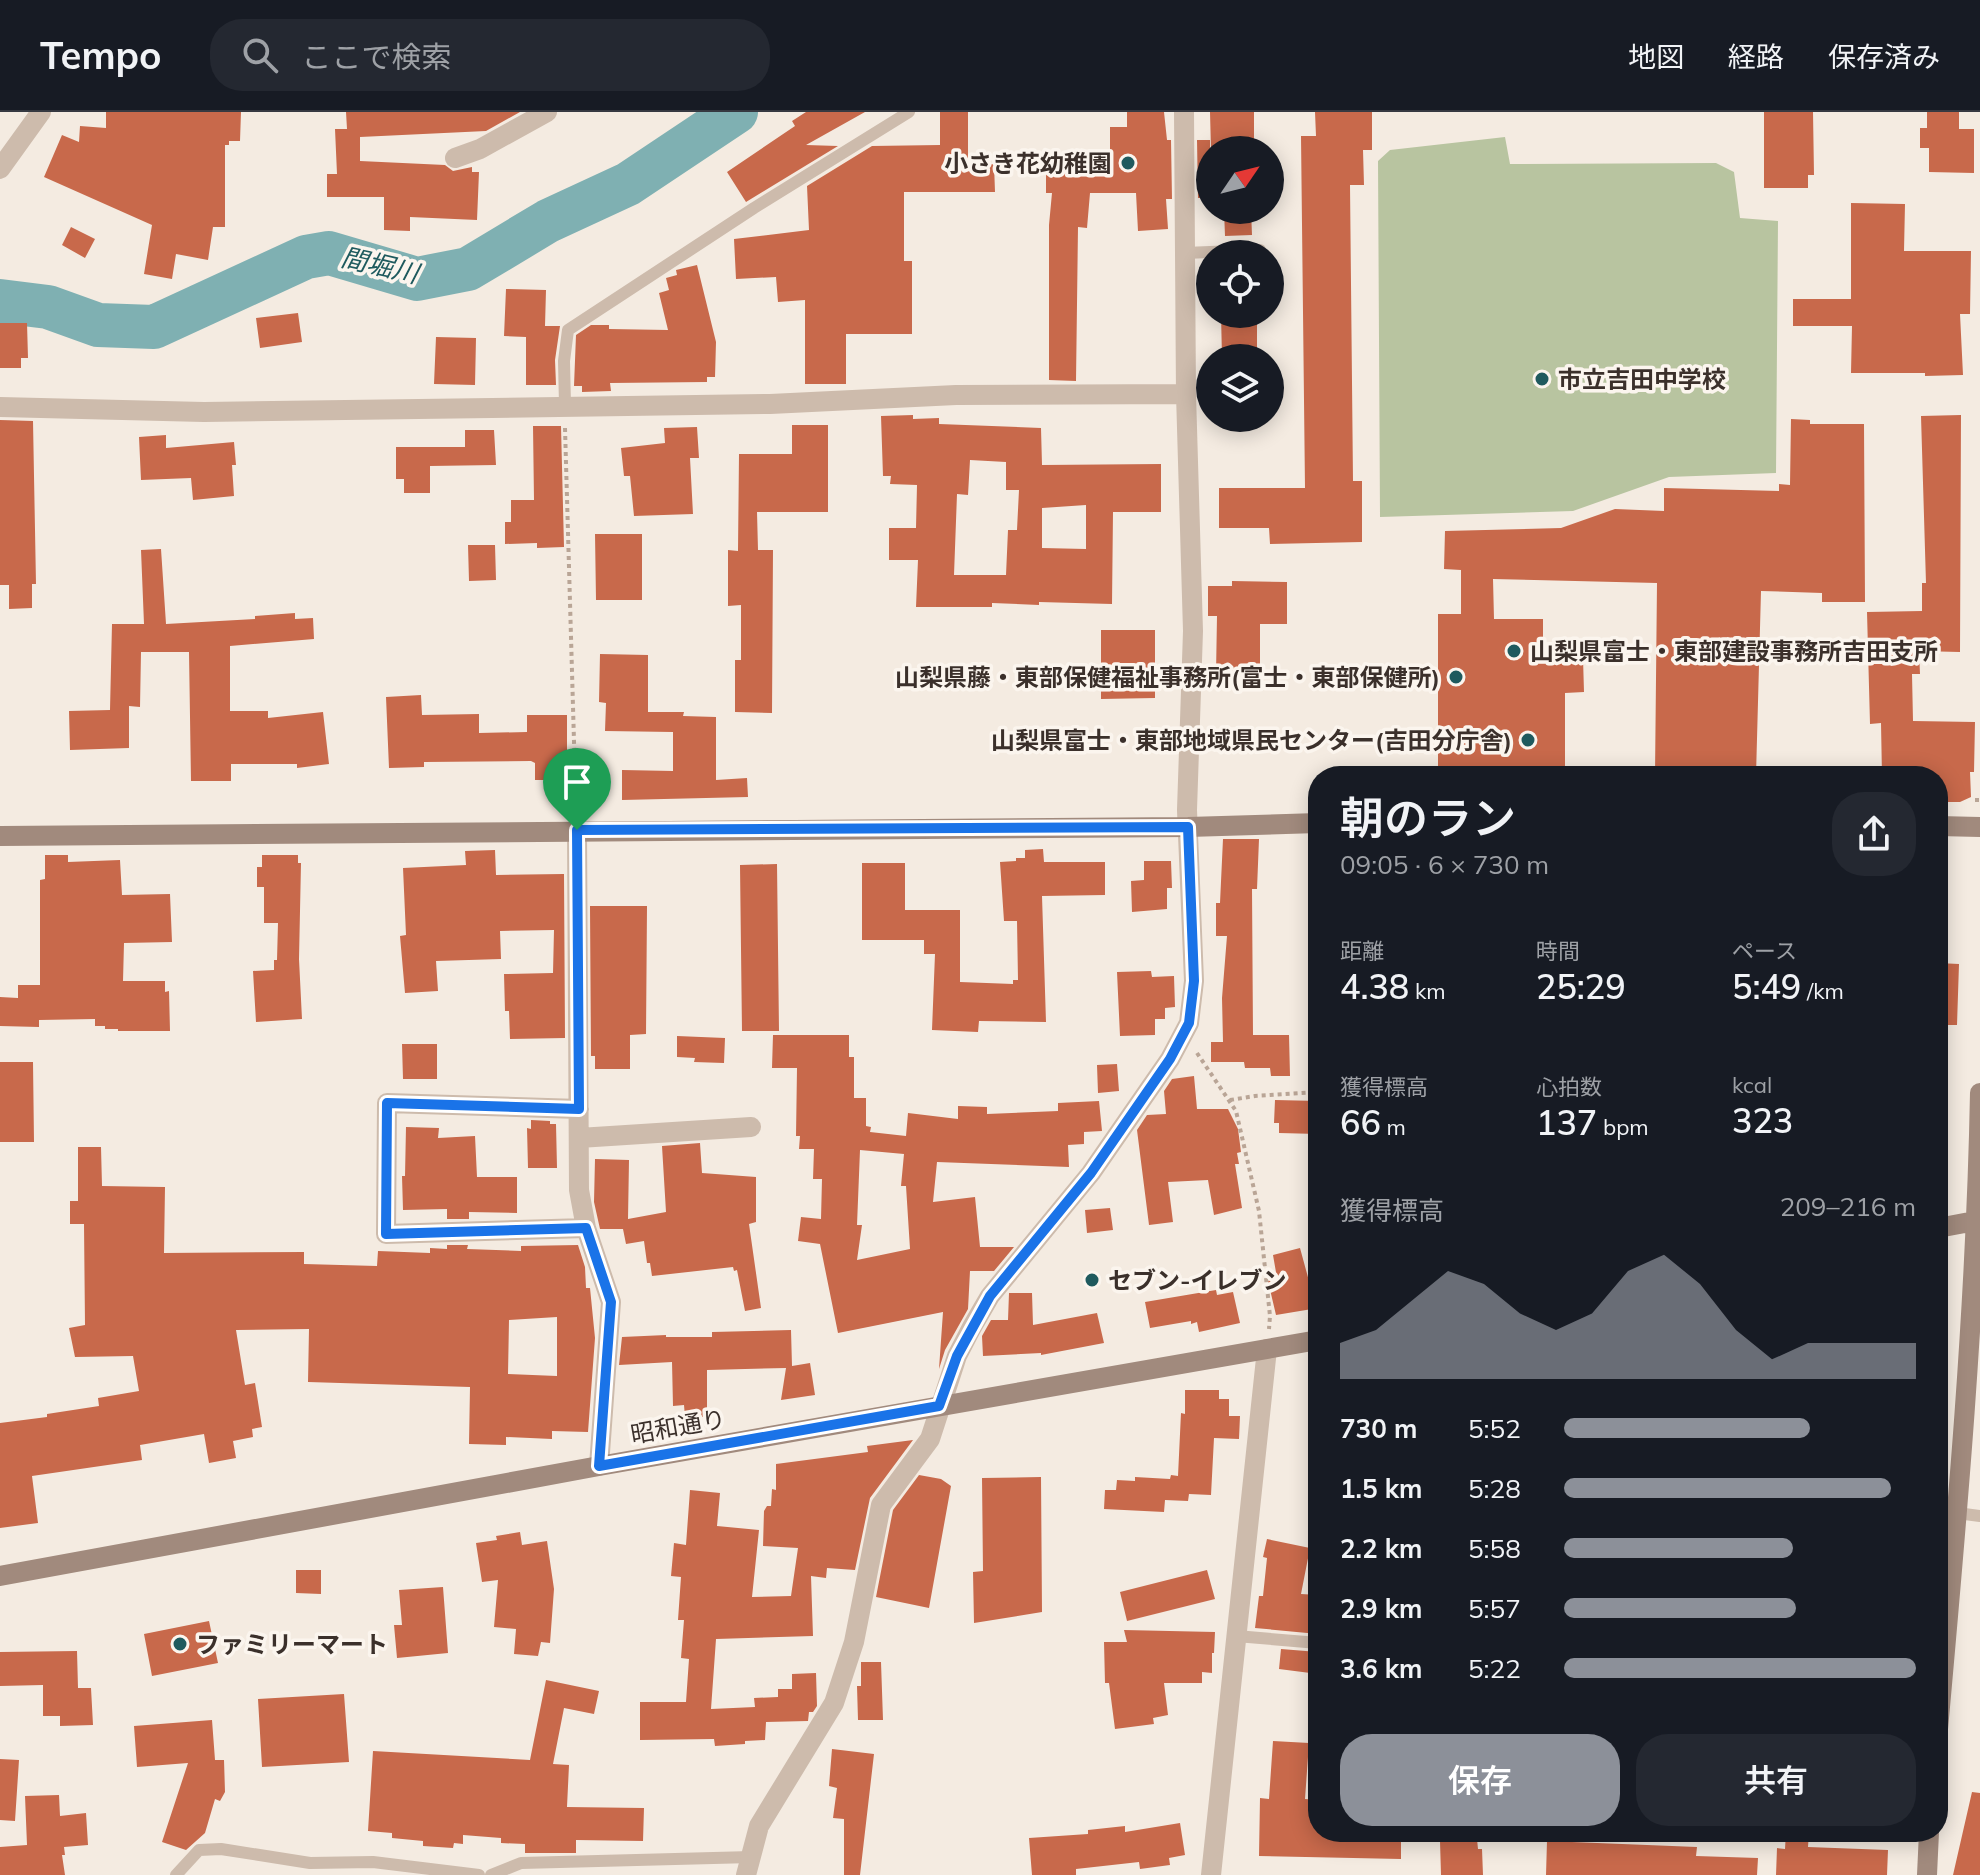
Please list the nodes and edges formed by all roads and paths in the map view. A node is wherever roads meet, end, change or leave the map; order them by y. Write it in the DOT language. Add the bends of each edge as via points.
graph roads {
  1 [pos="41,112"];
  2 [pos="547,112"];
  3 [pos="909,112"];
  4 [pos="1184,112"];
  5 [pos="455,158"];
  6 [pos="0,169"];
  7 [pos="1185,253"];
  8 [pos="1196,253"];
  9 [pos="1186,394"];
  10 [pos="565,405"];
  11 [pos="0,407"];
  12 [pos="1308,823"];
  13 [pos="1948,826"];
  14 [pos="1188,827"];
  15 [pos="1980,827"];
  16 [pos="577,830"];
  17 [pos="0,836"];
  18 [pos="1183,1035"];
  19 [pos="1308,1093"];
  20 [pos="1980,1093"];
  21 [pos="1230,1100"];
  22 [pos="579,1109"];
  23 [pos="751,1127"];
  24 [pos="579,1138"];
  25 [pos="1979,1220"];
  26 [pos="1948,1226"];
  27 [pos="586,1228"];
  28 [pos="1308,1342"];
  29 [pos="1267,1349"];
  30 [pos="939,1406"];
  31 [pos="599,1466"];
  32 [pos="1957,1513"];
  33 [pos="1980,1516"];
  34 [pos="0,1576"];
  35 [pos="1948,1615"];
  36 [pos="1236,1636"];
  37 [pos="1308,1642"];
  38 [pos="1929,1842"];
  39 [pos="749,1866"];
  40 [pos="176,1875"];
  41 [pos="479,1875"];
  42 [pos="491,1875"];
  43 [pos="1211,1875"];
  44 [pos="1927,1875"];
  1 -- 6 [label="street"];
  2 -- 5 [label="street"];
  3 -- 10 [label="lane" via="568,330"];
  4 -- 7 [label="street"];
  7 -- 8 [label="lane"];
  7 -- 9 [label="street"];
  9 -- 10 [label="street"];
  9 -- 14 [label="street" via="1193,631"];
  10 -- 11 [label="street" via="204,412"];
  10 -- 16 [label="path"];
  12 -- 14 [label="street"];
  13 -- 15 [label="street"];
  14 -- 16 [label="street"];
  14 -- 18 [label="street" via="1194,981"];
  16 -- 17 [label="street"];
  16 -- 22 [label="street"];
  18 -- 21 [label="path"];
  18 -- 30 [label="street" via="1091,1173 990,1296 957,1356"];
  19 -- 21 [label="path"];
  20 -- 25 [label="street"];
  21 -- 29 [label="path" via="1259,1211 1270,1316"];
  22 -- 24 [label="street"];
  22 -- 27 [label="street" via="387,1103 386,1234"];
  23 -- 24 [label="street"];
  24 -- 27 [label="street" via="579,1190"];
  25 -- 26 [label="street"];
  25 -- 32 [label="street"];
  27 -- 31 [label="street" via="611,1302"];
  28 -- 29 [label="street, 昭和通り"];
  29 -- 30 [label="street, 昭和通り"];
  29 -- 36 [label="street"];
  30 -- 31 [label="street, 昭和通り"];
  30 -- 39 [label="street" via="930,1439 881,1505 854,1642 834,1703 759,1826"];
  31 -- 34 [label="street, 昭和通り"];
  32 -- 33 [label="lane"];
  32 -- 35 [label="street"];
  36 -- 37 [label="lane"];
  36 -- 43 [label="street"];
  38 -- 44 [label="street"];
  39 -- 42 [label="lane" via="521,1863"];
  40 -- 41 [label="lane" via="199,1850 221,1849 310,1863 373,1862"];
}
